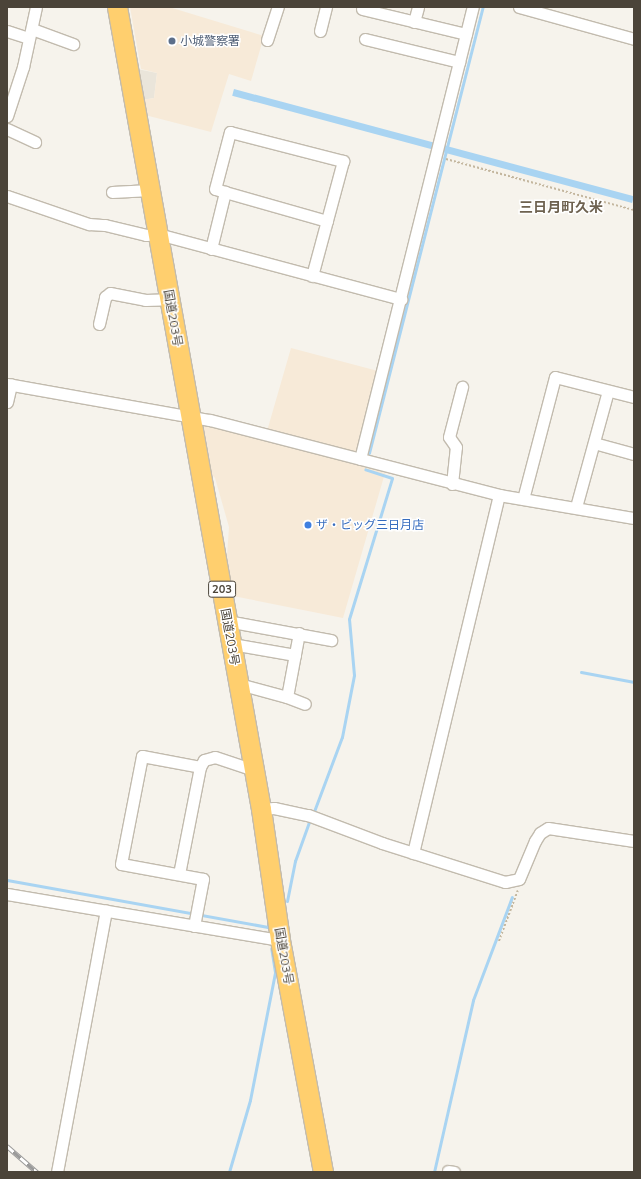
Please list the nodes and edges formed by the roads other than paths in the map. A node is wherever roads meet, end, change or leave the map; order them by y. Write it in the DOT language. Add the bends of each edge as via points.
graph roads {
  1 [pos="36,7"];
  2 [pos="117,7"];
  3 [pos="278,7"];
  4 [pos="326,7"];
  5 [pos="418,7"];
  6 [pos="473,7"];
  7 [pos="519,7"];
  8 [pos="362,9"];
  9 [pos="414,22"];
  10 [pos="7,31"];
  11 [pos="320,31"];
  12 [pos="30,33"];
  13 [pos="466,34"];
  14 [pos="365,39"];
  15 [pos="634,39"];
  16 [pos="267,40"];
  17 [pos="73,44"];
  18 [pos="459,62"];
  19 [pos="7,116"];
  20 [pos="7,129"];
  21 [pos="35,142"];
  22 [pos="150,190"];
  23 [pos="112,192"];
  24 [pos="225,192"];
  25 [pos="7,196"];
  26 [pos="327,221"];
  27 [pos="158,234"];
  28 [pos="211,249"];
  29 [pos="312,276"];
  30 [pos="169,299"];
  31 [pos="401,299"];
  32 [pos="99,324"];
  33 [pos="9,384"];
  34 [pos="462,387"];
  35 [pos="608,390"];
  36 [pos="634,397"];
  37 [pos="7,402"];
  38 [pos="191,417"];
  39 [pos="594,443"];
  40 [pos="634,454"];
  41 [pos="360,459"];
  42 [pos="452,484"];
  43 [pos="499,495"];
  44 [pos="523,499"];
  45 [pos="576,507"];
  46 [pos="634,518"];
  47 [pos="227,621"];
  48 [pos="299,633"];
  49 [pos="331,640"];
  50 [pos="232,644"];
  51 [pos="295,655"];
  52 [pos="239,684"];
  53 [pos="287,697"];
  54 [pos="305,704"];
  55 [pos="200,767"];
  56 [pos="254,770"];
  57 [pos="261,810"];
  58 [pos="634,841"];
  59 [pos="413,853"];
  60 [pos="179,874"];
  61 [pos="7,894"];
  62 [pos="106,911"];
  63 [pos="194,926"];
  64 [pos="280,940"];
  65 [pos="57,1172"];
  66 [pos="323,1172"];
  1 -- 12 [label="street"];
  2 -- 22 [label="highway, 国道203号 / 203"];
  3 -- 16 [label="street"];
  4 -- 11 [label="street"];
  5 -- 9 [label="street"];
  6 -- 13 [label="street"];
  7 -- 15 [label="street"];
  8 -- 9 [label="street"];
  9 -- 13 [label="street"];
  10 -- 12 [label="street"];
  12 -- 17 [label="street"];
  12 -- 19 [label="street"];
  13 -- 18 [label="street"];
  14 -- 18 [label="street"];
  18 -- 31 [label="street" via="440,138 441,158"];
  20 -- 21 [label="street"];
  22 -- 23 [label="street"];
  22 -- 27 [label="highway, 国道203号 / 203"];
  24 -- 26 [label="street"];
  24 -- 26 [label="street" via="215,189 230,132 343,161"];
  24 -- 28 [label="street"];
  25 -- 27 [label="street" via="89,224 105,225 146,235"];
  26 -- 29 [label="street"];
  27 -- 28 [label="street"];
  27 -- 30 [label="highway, 国道203号 / 203"];
  28 -- 29 [label="street"];
  29 -- 31 [label="street"];
  30 -- 32 [label="street" via="145,300 110,293 105,297"];
  30 -- 38 [label="highway, 国道203号 / 203"];
  31 -- 41 [label="street"];
  33 -- 37 [label="street"];
  33 -- 38 [label="street"];
  34 -- 42 [label="street" via="449,437 456,447"];
  35 -- 36 [label="street"];
  35 -- 39 [label="street"];
  35 -- 44 [label="street" via="555,377"];
  38 -- 41 [label="street"];
  38 -- 47 [label="highway, 国道203号 / 203"];
  39 -- 40 [label="street"];
  39 -- 45 [label="street"];
  41 -- 42 [label="street"];
  42 -- 43 [label="street"];
  43 -- 44 [label="street"];
  43 -- 59 [label="street"];
  44 -- 45 [label="street"];
  45 -- 46 [label="street"];
  47 -- 48 [label="street"];
  47 -- 50 [label="highway, 国道203号 / 203"];
  48 -- 49 [label="street"];
  48 -- 51 [label="street"];
  50 -- 51 [label="street"];
  50 -- 52 [label="highway, 国道203号 / 203"];
  51 -- 53 [label="street"];
  52 -- 53 [label="street"];
  52 -- 56 [label="highway, 国道203号 / 203"];
  53 -- 54 [label="street"];
  55 -- 56 [label="street" via="204,760 215,756"];
  55 -- 60 [label="street"];
  55 -- 60 [label="street" via="142,756 121,864"];
  56 -- 57 [label="highway, 国道203号 / 203"];
  57 -- 59 [label="street" via="274,808 312,816"];
  57 -- 64 [label="highway, 国道203号 / 203"];
  58 -- 59 [label="street" via="548,828 540,833 535,841 519,879 505,882"];
  60 -- 63 [label="street" via="202,879"];
  61 -- 62 [label="street"];
  62 -- 63 [label="street"];
  62 -- 65 [label="street"];
  63 -- 64 [label="street"];
  64 -- 66 [label="highway, 国道203号 / 203"];
}
